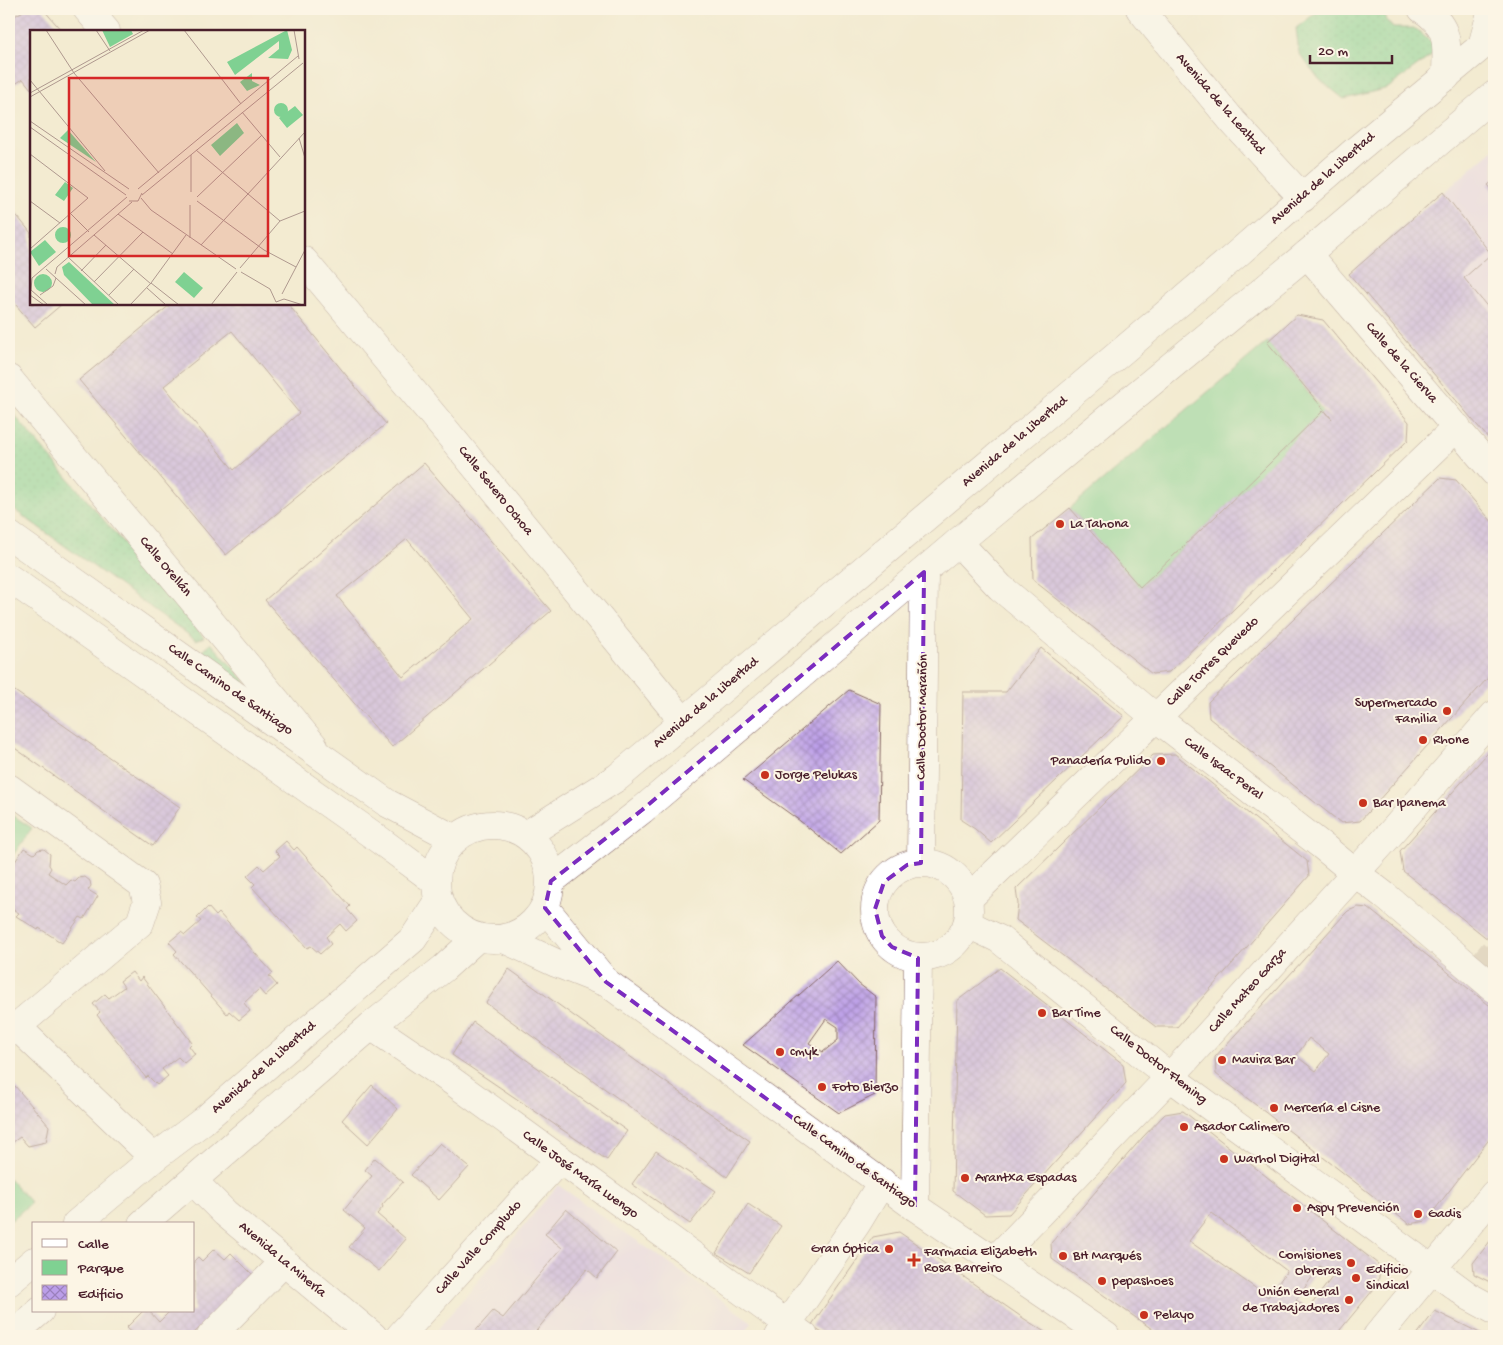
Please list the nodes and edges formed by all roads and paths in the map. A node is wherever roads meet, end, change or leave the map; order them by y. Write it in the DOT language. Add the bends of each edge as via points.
graph roads {
  1 [pos="87,9"];
  2 [pos="1140,9"];
  3 [pos="1422,9"];
  4 [pos="1492,9"];
  5 [pos="105,30"];
  6 [pos="1488,41"];
  7 [pos="1446,77"];
  8 [pos="1494,94"];
  9 [pos="1303,198"];
  10 [pos="1308,254"];
  11 [pos="305,262"];
  12 [pos="9,379"];
  13 [pos="1457,427"];
  14 [pos="1494,472"];
  15 [pos="9,535"];
  16 [pos="958,542"];
  17 [pos="924,572"];
  18 [pos="9,578"];
  19 [pos="1494,716"];
  20 [pos="1155,718"];
  21 [pos="684,722"];
  22 [pos="322,755"];
  23 [pos="9,788"];
  24 [pos="526,835"];
  25 [pos="455,839"];
  26 [pos="921,863"];
  27 [pos="1354,872"];
  28 [pos="551,881"];
  29 [pos="437,891"];
  30 [pos="969,898"];
  31 [pos="544,908"];
  32 [pos="968,924"];
  33 [pos="477,938"];
  34 [pos="504,939"];
  35 [pos="918,958"];
  36 [pos="606,982"];
  37 [pos="1494,988"];
  38 [pos="371,1026"];
  39 [pos="12,1030"];
  40 [pos="1170,1077"];
  41 [pos="154,1158"];
  42 [pos="558,1160"];
  43 [pos="193,1181"];
  44 [pos="882,1182"];
  45 [pos="1494,1194"];
  46 [pos="915,1207"];
  47 [pos="78,1222"];
  48 [pos="144,1222"];
  49 [pos="994,1260"];
  50 [pos="284,1262"];
  51 [pos="32,1263"];
  52 [pos="1431,1269"];
  53 [pos="9,1282"];
  54 [pos="1494,1310"];
  55 [pos="39,1312"];
  56 [pos="790,1333"];
  57 [pos="11,1336"];
  58 [pos="212,1336"];
  59 [pos="373,1336"];
  60 [pos="400,1336"];
  61 [pos="1106,1336"];
  62 [pos="1377,1336"];
  1 -- 5 [label="street"];
  2 -- 9 [label="street, Avenida de la Lealtad" via="1233,122"];
  3 -- 7 [label="street" via="1442,27 1446,43"];
  4 -- 6 [label="street"];
  6 -- 7 [label="street, Avenida de la Libertad"];
  7 -- 9 [label="street, Avenida de la Libertad"];
  8 -- 10 [label="street"];
  9 -- 21 [label="street, Avenida de la Libertad"];
  10 -- 13 [label="street, Calle de la Cierva"];
  10 -- 16 [label="street"];
  11 -- 21 [label="street, Calle Severo Ochoa"];
  12 -- 22 [label="street, Calle Orellán"];
  13 -- 14 [label="street, Calle de la Cierva"];
  13 -- 20 [label="street, Calle Torres Quevedo"];
  15 -- 22 [label="street, Calle Camino de Santiago"];
  16 -- 17 [label="street"];
  16 -- 20 [label="street, Calle Isaac Peral" via="1000,586"];
  17 -- 26 [label="street, Calle Doctor Marañón"];
  17 -- 28 [label="street" via="642,810"];
  18 -- 29 [label="street" via="354,821"];
  19 -- 27 [label="street, Calle Mateo Garza"];
  20 -- 27 [label="street, Calle Isaac Peral"];
  20 -- 30 [label="street, Calle Torres Quevedo"];
  21 -- 24 [label="street, Avenida de la Libertad" via="618,777"];
  22 -- 25 [label="street, Calle Camino de Santiago" via="387,803"];
  23 -- 39 [label="street" via="143,885 147,902 140,923"];
  24 -- 25 [label="street" via="513,828 490,825 472,829"];
  24 -- 28 [label="street" via="542,852"];
  25 -- 29 [label="street" via="440,858"];
  26 -- 30 [label="street" via="945,869 960,881"];
  26 -- 35 [label="street" via="894,872 877,895 875,909 876,924 882,936 892,947"];
  27 -- 37 [label="street, Calle Isaac Peral"];
  27 -- 40 [label="street, Calle Mateo Garza"];
  28 -- 31 [label="street"];
  29 -- 33 [label="street" via="451,922"];
  29 -- 41 [label="street, Avenida de la Libertad" via="413,939 203,1121"];
  30 -- 32 [label="street"];
  31 -- 34 [label="street" via="525,930"];
  31 -- 36 [label="street, Calle Camino de Santiago"];
  32 -- 35 [label="street" via="961,939 949,950"];
  32 -- 40 [label="street, Calle Doctor Fleming" via="999,939"];
  33 -- 34 [label="street"];
  33 -- 38 [label="street"];
  34 -- 36 [label="street, Calle Camino de Santiago"];
  35 -- 46 [label="street"];
  36 -- 44 [label="street, Calle Camino de Santiago"];
  38 -- 42 [label="street, Calle José María Luengo"];
  38 -- 43 [label="street"];
  39 -- 41 [label="street"];
  40 -- 49 [label="street, Calle Mateo Garza"];
  40 -- 52 [label="street, Calle Doctor Fleming"];
  41 -- 47 [label="street, Avenida de la Libertad"];
  42 -- 56 [label="street, Calle José María Luengo"];
  42 -- 60 [label="street, Calle Valle Compludo"];
  43 -- 48 [label="street"];
  43 -- 50 [label="street, Avenida La Minería" via="225,1213"];
  44 -- 46 [label="street, Calle Camino de Santiago"];
  44 -- 56 [label="street"];
  45 -- 52 [label="street"];
  46 -- 49 [label="street, Calle Camino de Santiago"];
  49 -- 61 [label="street, Calle Camino de Santiago"];
  50 -- 58 [label="street"];
  50 -- 59 [label="street, Avenida La Minería"];
  51 -- 53 [label="street"];
  52 -- 54 [label="street, Calle Doctor Fleming" via="1470,1298"];
  52 -- 62 [label="street"];
  55 -- 57 [label="street"];
}
